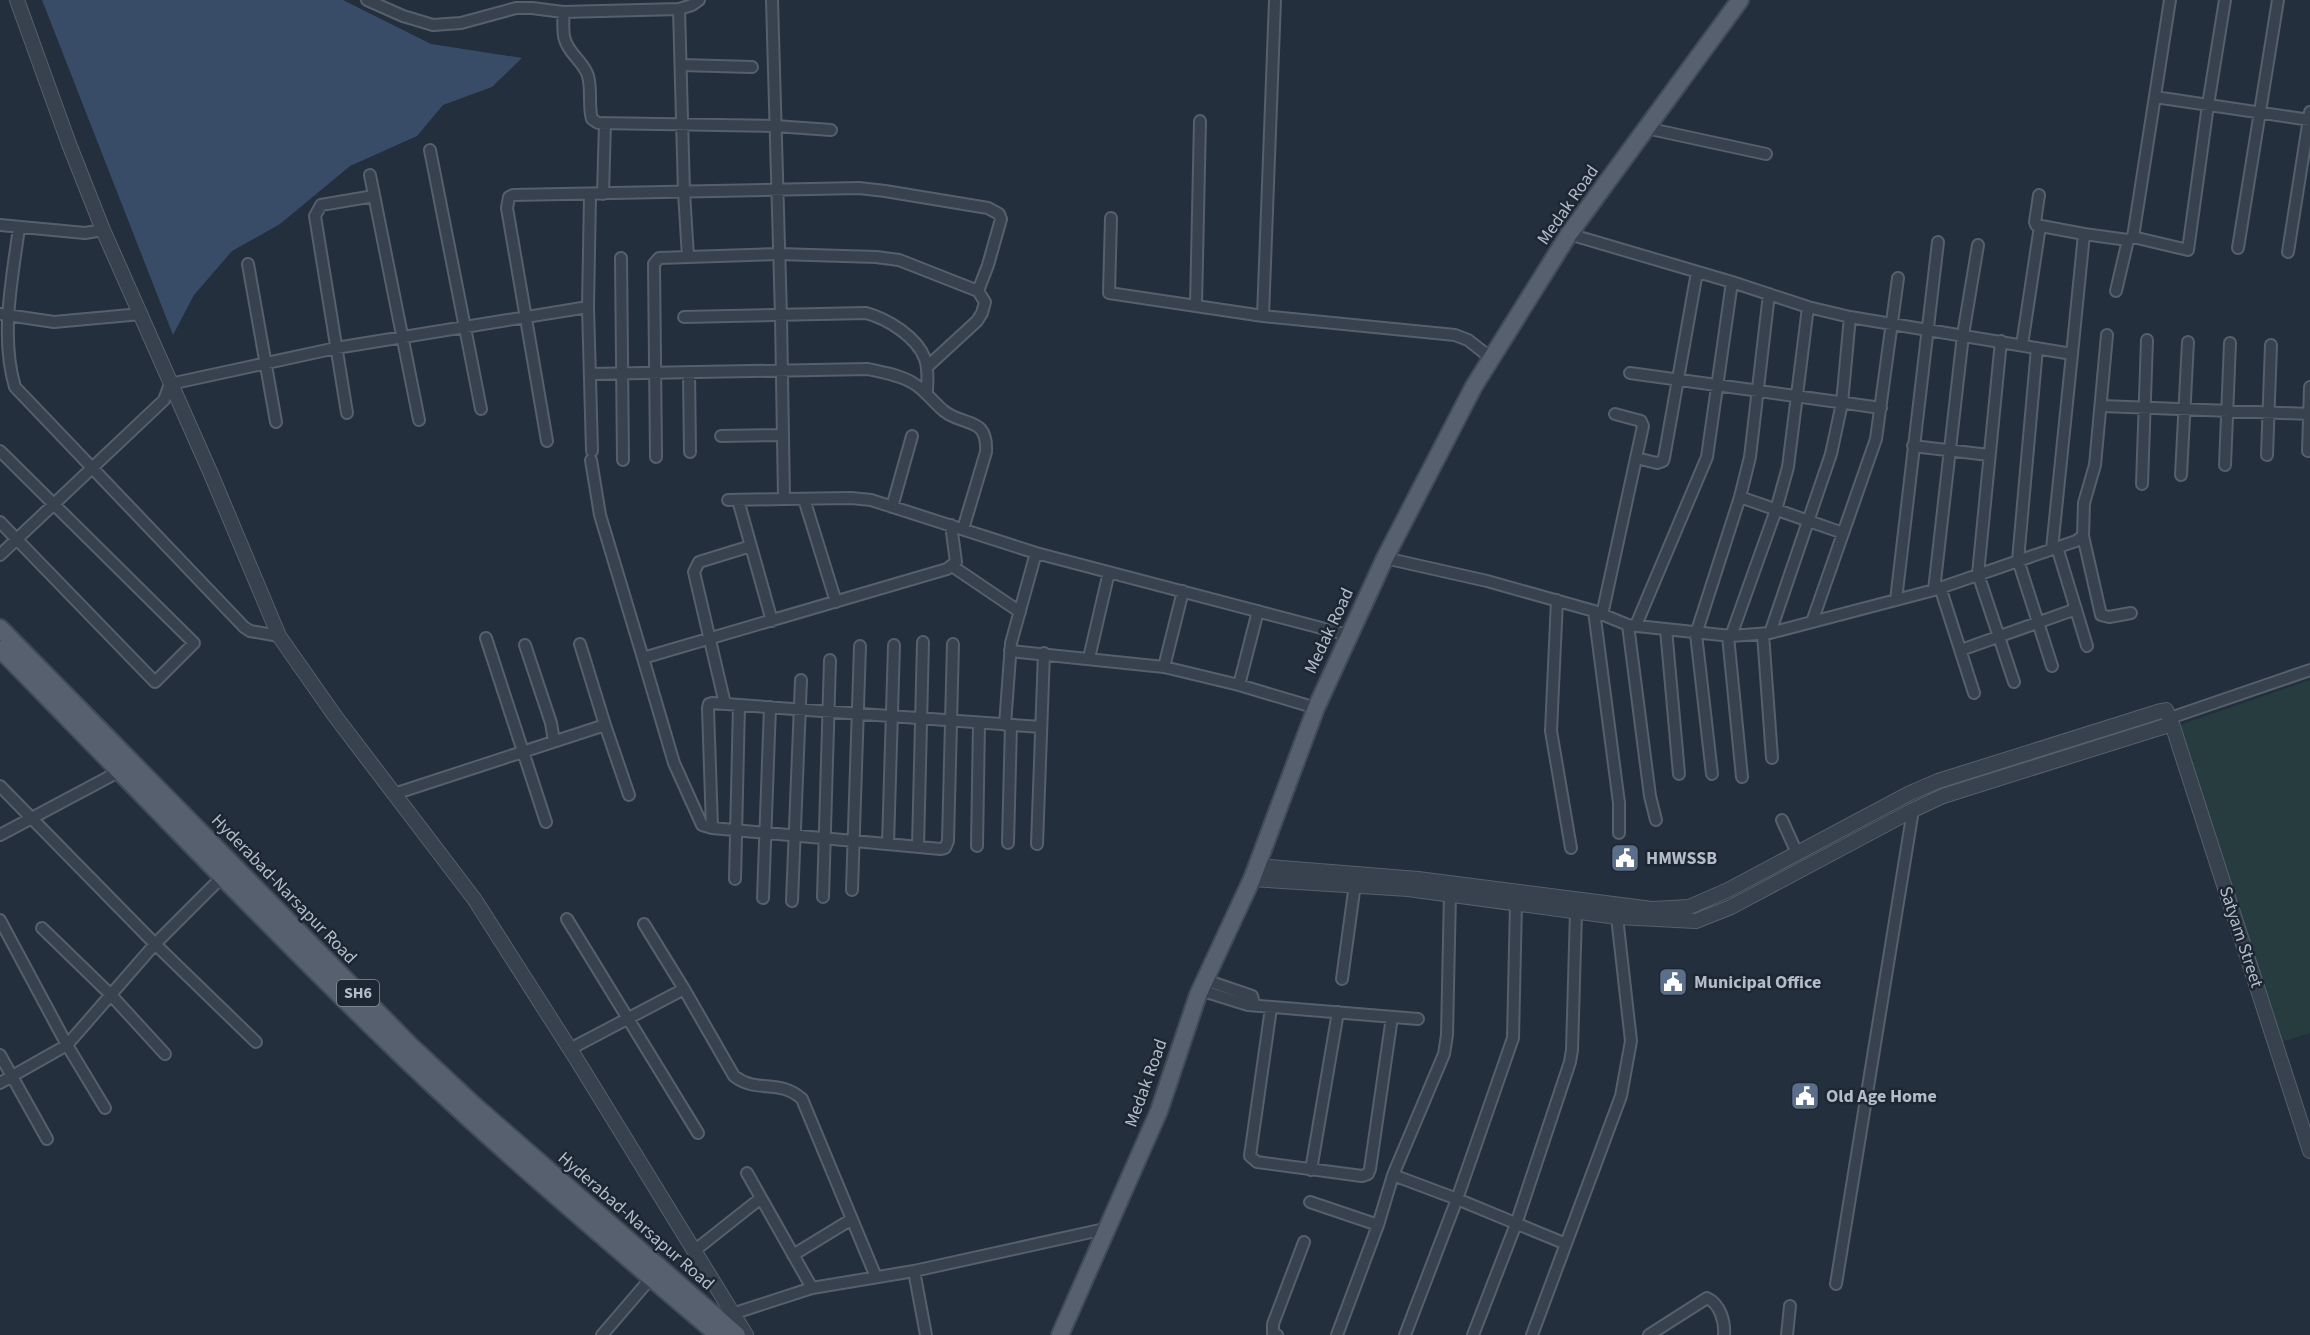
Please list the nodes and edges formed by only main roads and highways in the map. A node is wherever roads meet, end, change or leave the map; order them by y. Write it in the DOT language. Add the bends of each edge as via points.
graph roads {
  1 [pos="1740,0"];
  2 [pos="0,628"];
  3 [pos="0,649"];
  4 [pos="718,1335"];
  5 [pos="737,1335"];
  6 [pos="1060,1335"];
  1 -- 6 [label="main road, Medak Road" via="1569,234 1491,358 1385,558 1316,708 1255,873 1202,985 1159,1111"];
  2 -- 5 [label="main road, Hyderabad-Narsapur Road / SH6" via="410,1045"];
  3 -- 4 [label="main road, Hyderabad-Narsapur Road / SH6" via="433,1086"];
}
